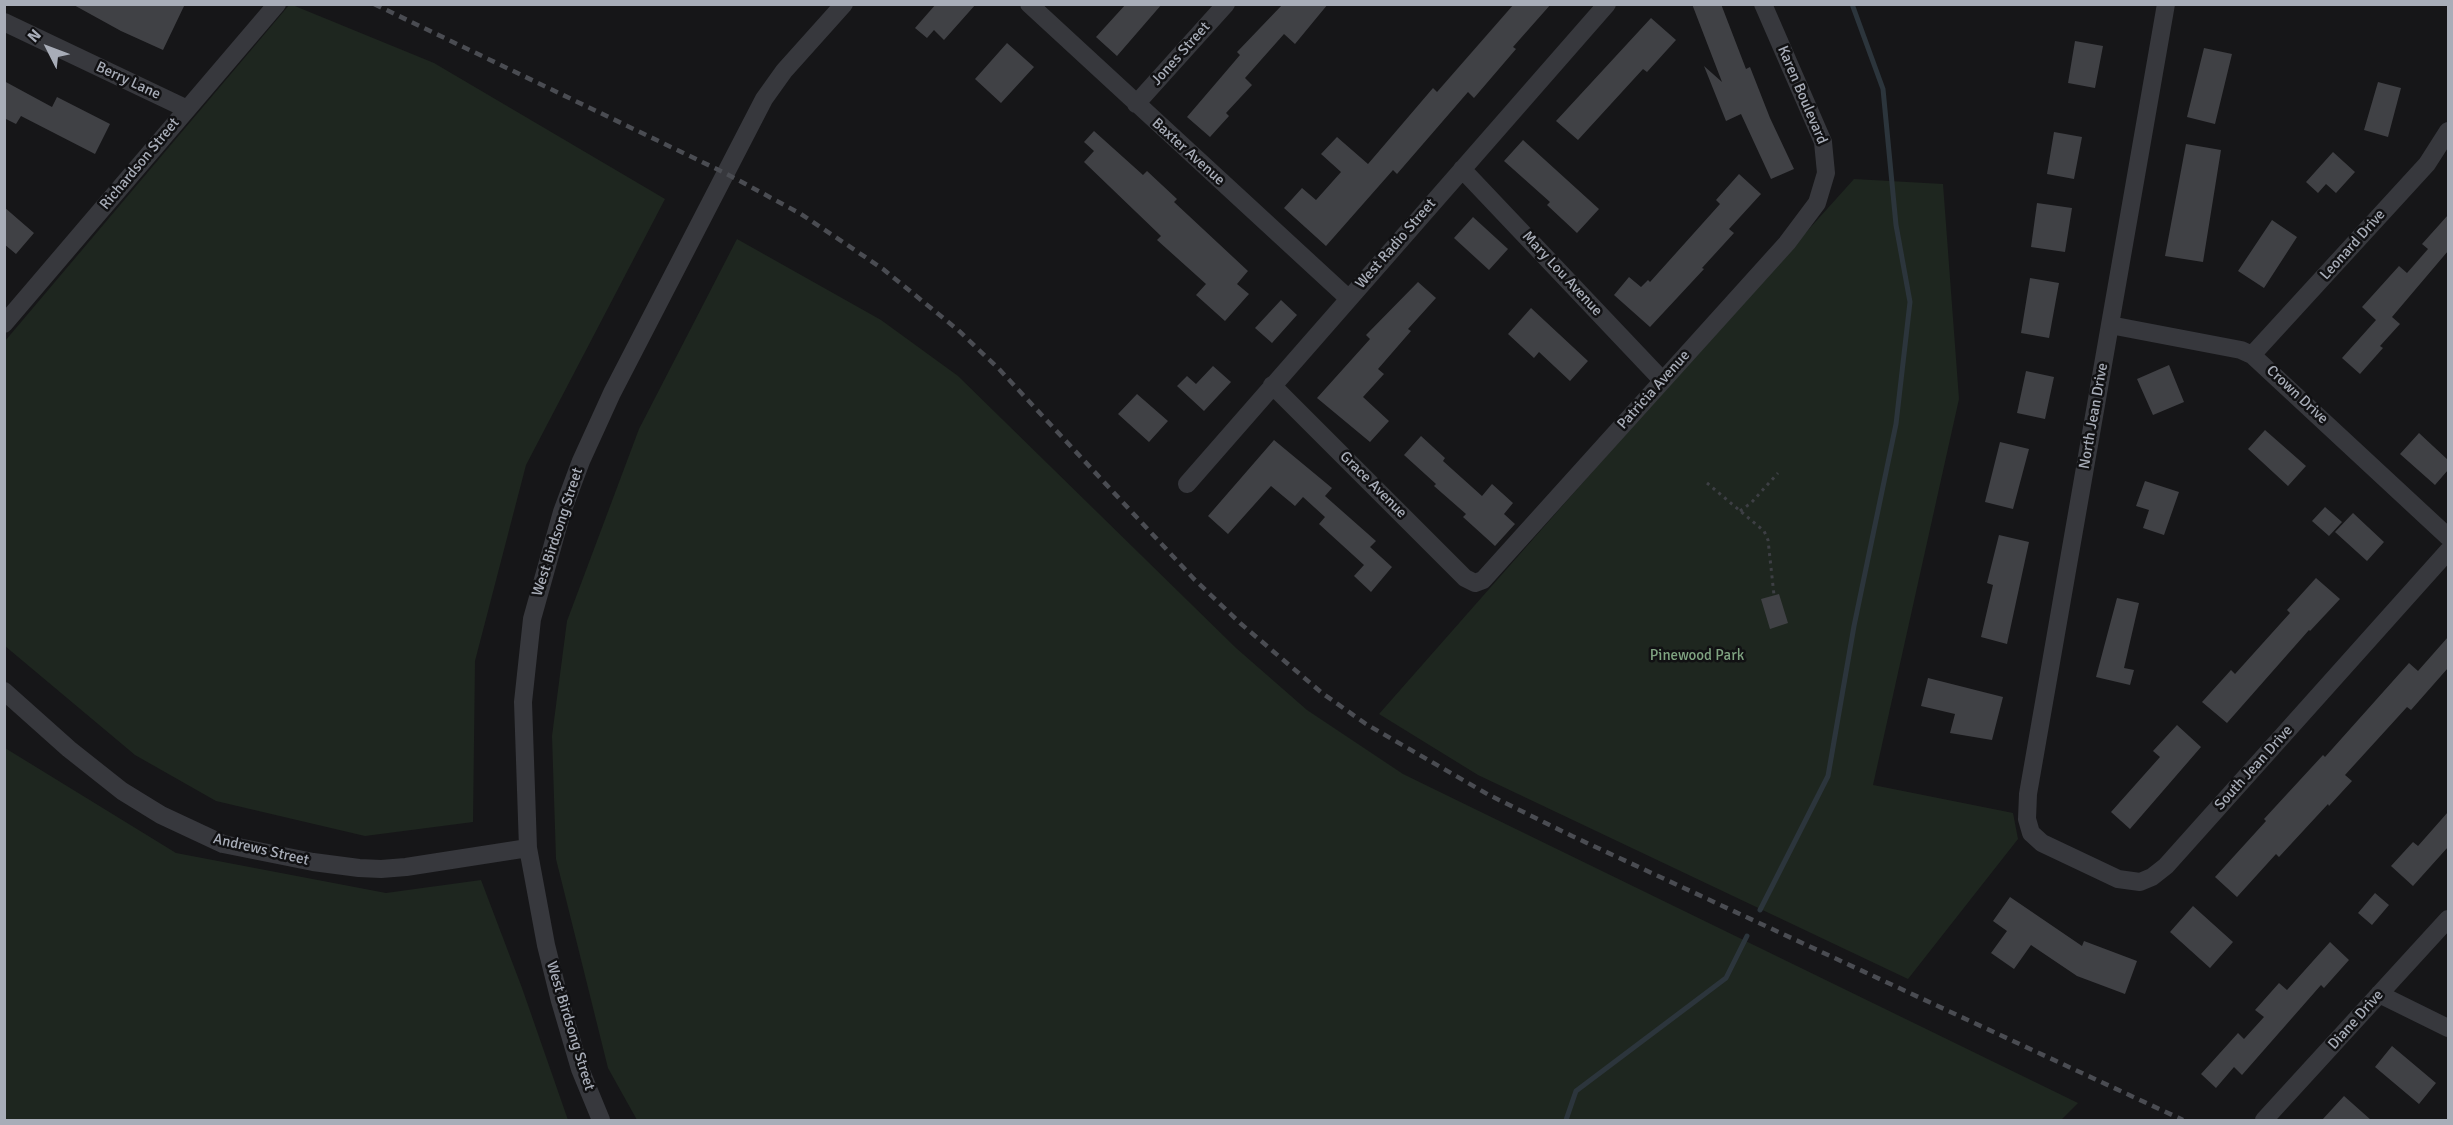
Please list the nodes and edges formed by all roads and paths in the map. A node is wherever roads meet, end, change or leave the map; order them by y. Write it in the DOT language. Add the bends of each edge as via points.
graph roads {
  1 [pos="277,4"];
  2 [pos="844,4"];
  3 [pos="1029,4"];
  4 [pos="1226,4"];
  5 [pos="1607,4"];
  6 [pos="1763,4"];
  7 [pos="2166,4"];
  8 [pos="4,22"];
  9 [pos="1136,104"];
  10 [pos="187,109"];
  11 [pos="2448,131"];
  12 [pos="1462,169"];
  13 [pos="1822,189"];
  14 [pos="1348,298"];
  15 [pos="4,324"];
  16 [pos="2110,325"];
  17 [pos="2253,355"];
  18 [pos="1662,380"];
  19 [pos="1272,385"];
  20 [pos="1778,473"];
  21 [pos="1707,483"];
  22 [pos="1187,484"];
  23 [pos="1740,511"];
  24 [pos="2448,537"];
  25 [pos="2448,551"];
  26 [pos="1475,583"];
  27 [pos="1774,595"];
  28 [pos="4,691"];
  29 [pos="2028,827"];
  30 [pos="528,848"];
  31 [pos="2448,919"];
  32 [pos="2379,994"];
  33 [pos="2448,1028"];
  34 [pos="601,1120"];
  35 [pos="2264,1120"];
  1 -- 10 [label="street, Richardson Street"];
  2 -- 30 [label="street, West Birdsong Street" via="764,99 612,393 571,486 545,565 528,646 523,731"];
  3 -- 9 [label="street, Baxter Avenue"];
  4 -- 9 [label="street, Jones Street"];
  5 -- 12 [label="street, West Radio Street"];
  6 -- 13 [label="street, Karen Boulevard" via="1823,142 1826,168"];
  7 -- 16 [label="street, North Jean Drive"];
  8 -- 10 [label="street, Berry Lane"];
  9 -- 14 [label="street, Baxter Avenue"];
  10 -- 15 [label="street, Richardson Street"];
  11 -- 17 [label="street, Leonard Drive" via="2427,164"];
  12 -- 14 [label="street, West Radio Street"];
  12 -- 18 [label="street, Mary Lou Avenue"];
  13 -- 18 [label="street, Patricia Avenue" via="1813,210 1787,243"];
  14 -- 19 [label="street, West Radio Street"];
  16 -- 17 [label="street, Crown Drive"];
  16 -- 29 [label="street, North Jean Drive" via="2028,794"];
  17 -- 24 [label="street, Crown Drive"];
  18 -- 26 [label="street, Patricia Avenue" via="1486,577"];
  19 -- 22 [label="street, West Radio Street"];
  19 -- 26 [label="street, Grace Avenue" via="1465,578"];
  20 -- 23 [label="path"];
  21 -- 23 [label="path"];
  23 -- 27 [label="path" via="1767,535"];
  25 -- 29 [label="street, South Jean Drive" via="2152,877 2140,882 2118,879 2042,843"];
  28 -- 30 [label="street, Andrews Street" via="122,791 161,815 223,844 313,862 381,869"];
  30 -- 34 [label="street, West Birdsong Street" via="560,1001 580,1069"];
  31 -- 32 [label="street, Diane Drive"];
  32 -- 33 [label="street"];
  32 -- 35 [label="street, Diane Drive"];
}
